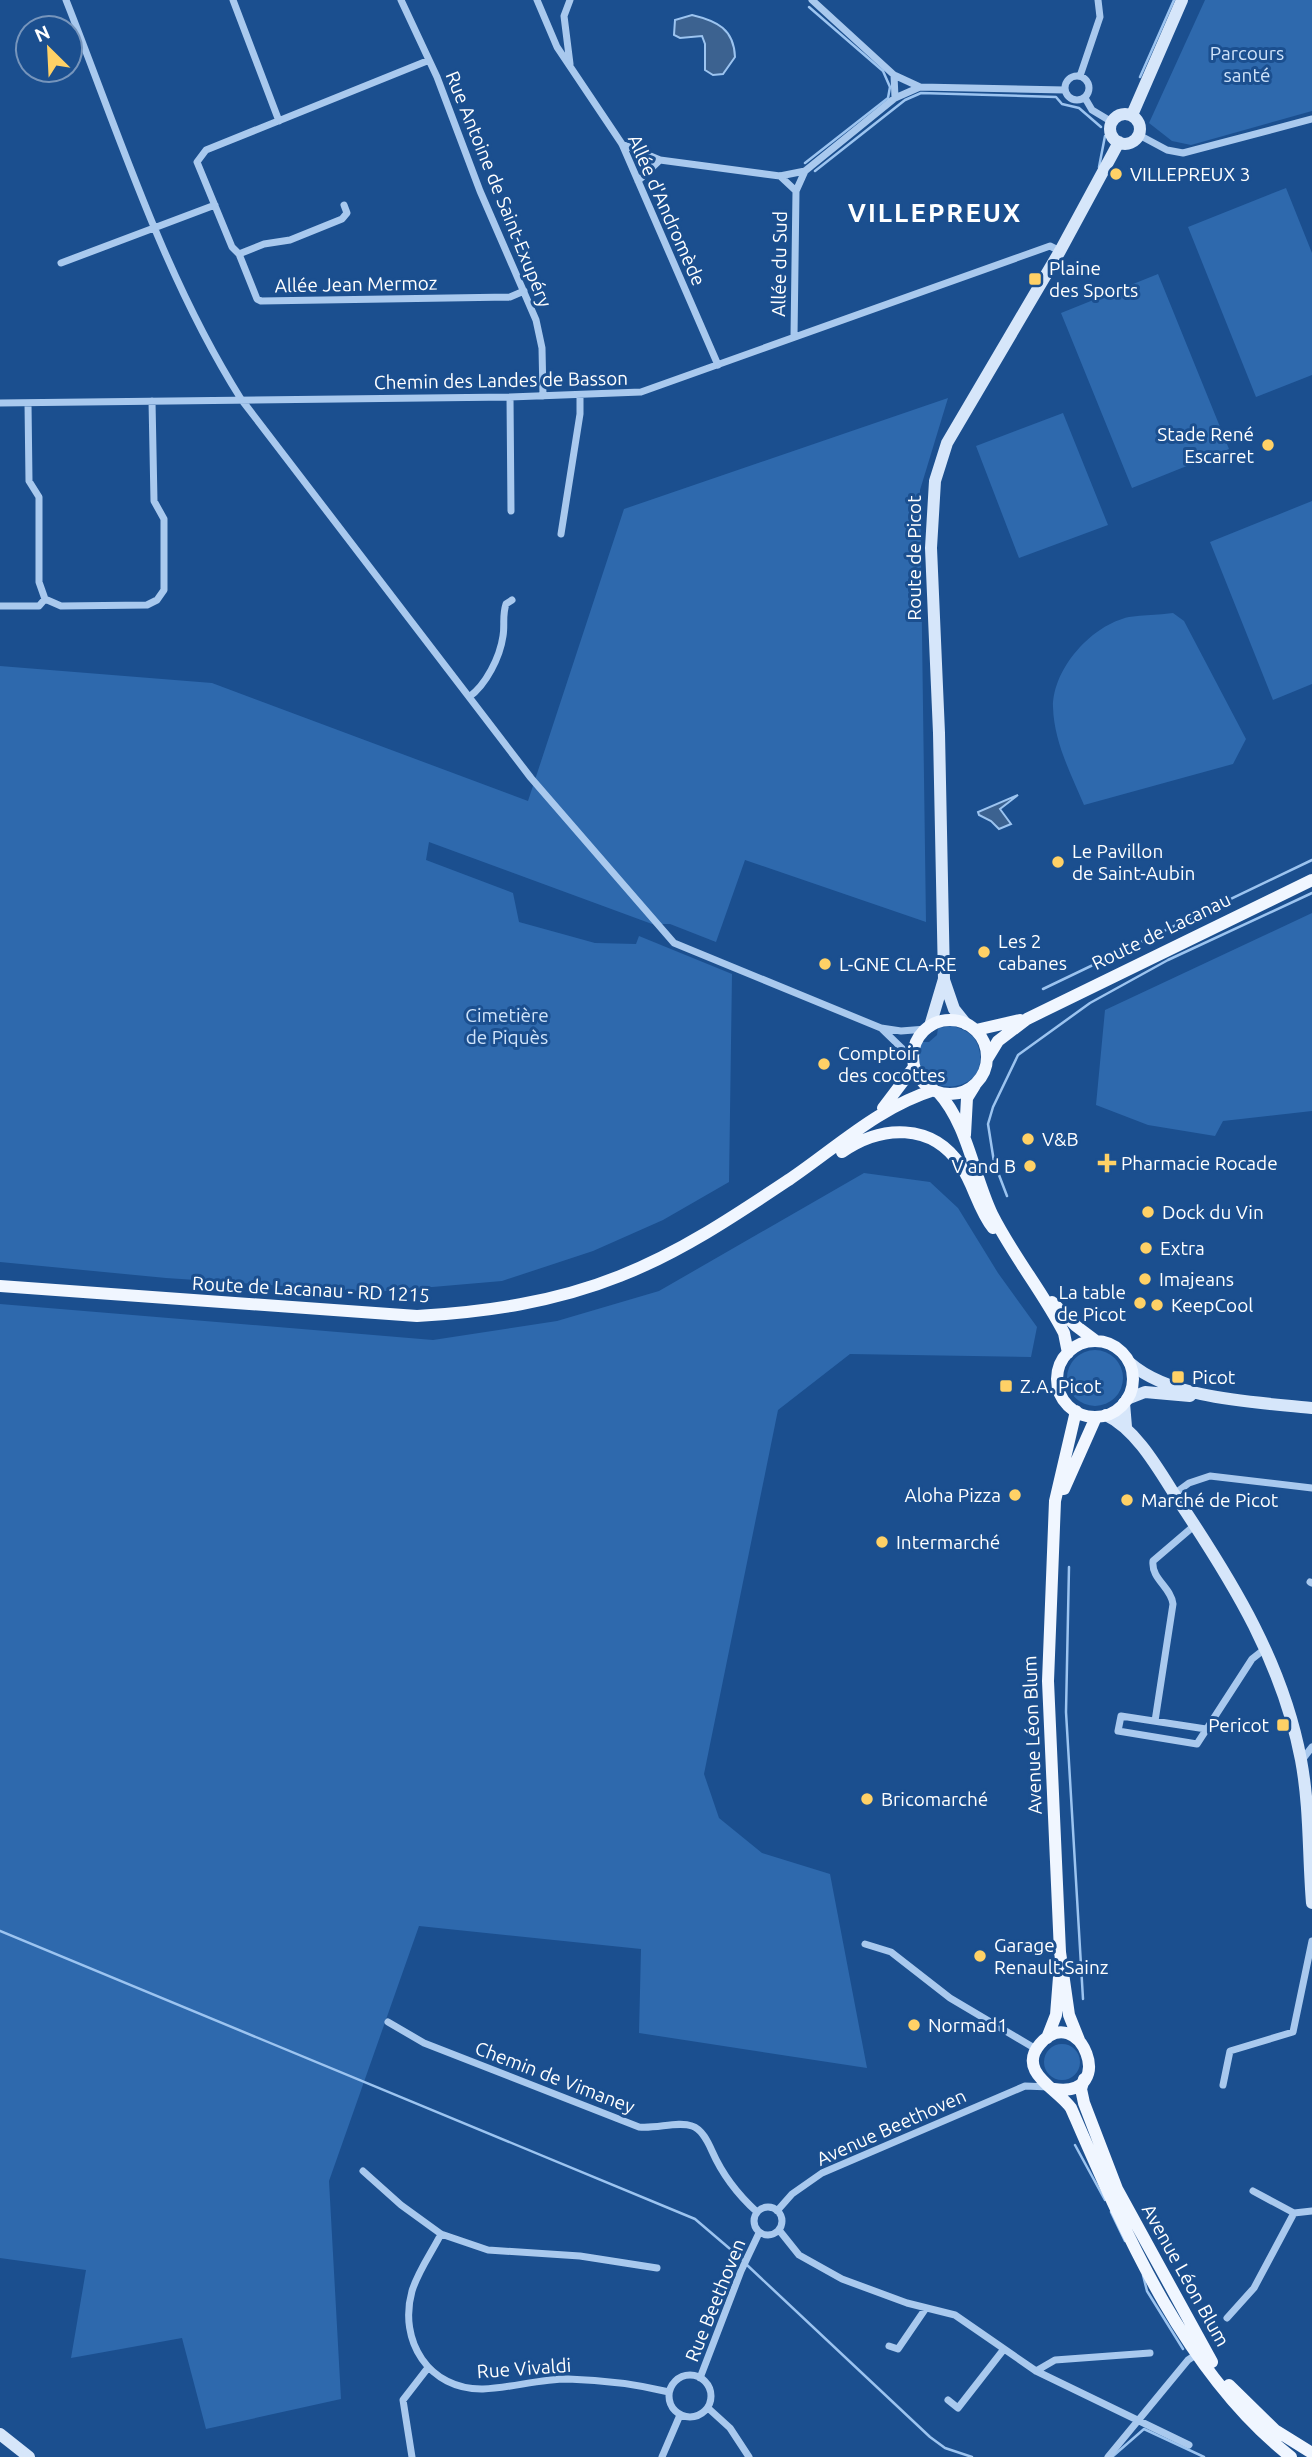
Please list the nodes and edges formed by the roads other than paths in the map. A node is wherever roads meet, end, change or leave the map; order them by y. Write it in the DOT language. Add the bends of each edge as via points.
graph roads {
  1 [pos="66,0"];
  2 [pos="233,0"];
  3 [pos="401,0"];
  4 [pos="537,0"];
  5 [pos="570,0"];
  6 [pos="812,0"];
  7 [pos="1098,0"];
  8 [pos="1182,0"];
  9 [pos="428,61"];
  10 [pos="571,68"];
  11 [pos="894,75"];
  12 [pos="1080,76"];
  13 [pos="920,87"];
  14 [pos="1065,90"];
  15 [pos="895,98"];
  16 [pos="1085,98"];
  17 [pos="1132,115"];
  18 [pos="1312,119"];
  19 [pos="279,121"];
  20 [pos="1112,122"];
  21 [pos="1139,135"];
  22 [pos="1119,142"];
  23 [pos="622,144"];
  24 [pos="660,160"];
  25 [pos="804,171"];
  26 [pos="780,176"];
  27 [pos="638,181"];
  28 [pos="796,191"];
  29 [pos="215,205"];
  30 [pos="344,205"];
  31 [pos="156,227"];
  32 [pos="1060,251"];
  33 [pos="239,254"];
  34 [pos="61,263"];
  35 [pos="524,291"];
  36 [pos="794,337"];
  37 [pos="718,365"];
  38 [pos="580,395"];
  39 [pos="543,396"];
  40 [pos="510,397"];
  41 [pos="241,399"];
  42 [pos="152,401"];
  43 [pos="0,403"];
  44 [pos="28,403"];
  45 [pos="512,511"];
  46 [pos="561,534"];
  47 [pos="45,599"];
  48 [pos="512,600"];
  49 [pos="0,606"];
  50 [pos="469,697"];
  51 [pos="1312,880"];
  52 [pos="944,979"];
  53 [pos="1027,1019"];
  54 [pos="971,1027"];
  55 [pos="881,1028"];
  56 [pos="928,1028"];
  57 [pos="987,1059"];
  58 [pos="914,1063"];
  59 [pos="975,1084"];
  60 [pos="936,1091"];
  61 [pos="876,1116"];
  62 [pos="965,1139"];
  63 [pos="798,1174"];
  64 [pos="1014,1255"];
  65 [pos="1035,1284"];
  66 [pos="0,1286"];
  67 [pos="1096,1340"];
  68 [pos="1068,1353"];
  69 [pos="1130,1363"];
  70 [pos="1218,1397"];
  71 [pos="1126,1401"];
  72 [pos="1312,1408"];
  73 [pos="1076,1411"];
  74 [pos="1101,1416"];
  75 [pos="1126,1427"];
  76 [pos="1312,1489"];
  77 [pos="1174,1494"];
  78 [pos="1195,1525"];
  79 [pos="1051,1558"];
  80 [pos="1266,1648"];
  81 [pos="1155,1721"];
  82 [pos="1206,1729"];
  83 [pos="1312,1747"];
  84 [pos="1301,1760"];
  85 [pos="1312,1903"];
  86 [pos="1312,1941"];
  87 [pos="865,1944"];
  88 [pos="1060,1952"];
  89 [pos="388,2022"];
  90 [pos="1048,2038"];
  91 [pos="1079,2040"];
  92 [pos="1035,2056"];
  93 [pos="1084,2079"];
  94 [pos="1223,2085"];
  95 [pos="1026,2086"];
  96 [pos="1052,2088"];
  97 [pos="363,2171"];
  98 [pos="1253,2192"];
  99 [pos="777,2211"];
  100 [pos="1312,2211"];
  101 [pos="757,2212"];
  102 [pos="1294,2213"];
  103 [pos="779,2230"];
  104 [pos="441,2234"];
  105 [pos="760,2234"];
  106 [pos="657,2268"];
  107 [pos="926,2308"];
  108 [pos="1227,2318"];
  109 [pos="888,2346"];
  110 [pos="1004,2349"];
  111 [pos="1150,2353"];
  112 [pos="1197,2354"];
  113 [pos="428,2369"];
  114 [pos="1036,2371"];
  115 [pos="700,2378"];
  116 [pos="669,2392"];
  117 [pos="948,2400"];
  118 [pos="708,2408"];
  119 [pos="680,2415"];
  120 [pos="1136,2422"];
  121 [pos="0,2434"];
  122 [pos="1189,2445"];
  123 [pos="1312,2453"];
  124 [pos="29,2457"];
  125 [pos="412,2457"];
  126 [pos="662,2457"];
  127 [pos="749,2457"];
  128 [pos="1108,2457"];
  129 [pos="1291,2457"];
  1 -- 31 [label="street"];
  2 -- 19 [label="street"];
  3 -- 9 [label="street, Rue Antoine de Saint-Exupéry"];
  4 -- 10 [label="street, Allée d'Andromède"];
  5 -- 10 [label="street" via="564,16"];
  6 -- 11 [label="street"];
  7 -- 12 [label="street" via="1100,17"];
  8 -- 17 [label="main road"];
  9 -- 19 [label="street, Allée Jean Mermoz"];
  9 -- 35 [label="street, Rue Antoine de Saint-Exupéry"];
  10 -- 23 [label="street, Allée d'Andromède"];
  11 -- 13 [label="street"];
  11 -- 15 [label="street"];
  12 -- 14 [label="street" via="1069,79"];
  12 -- 16 [label="street" via="1089,85"];
  13 -- 14 [label="street"];
  13 -- 15 [label="street"];
  14 -- 16 [label="street" via="1074,101"];
  15 -- 25 [label="street"];
  16 -- 20 [label="street" via="1092,110"];
  17 -- 20 [label="main road" via="1123,114"];
  17 -- 21 [label="main road" via="1140,126"];
  18 -- 21 [label="street" via="1183,153"];
  19 -- 29 [label="street, Allée Jean Mermoz" via="206,150 197,162"];
  20 -- 22 [label="main road" via="1111,131"];
  21 -- 22 [label="main road" via="1132,142"];
  22 -- 32 [label="main road, Route de Picot"];
  23 -- 24 [label="street"];
  23 -- 27 [label="street, Allée d'Andromède"];
  24 -- 26 [label="street"];
  24 -- 27 [label="street"];
  25 -- 26 [label="street"];
  25 -- 28 [label="street, Allée du Sud"];
  26 -- 28 [label="street, Allée du Sud"];
  27 -- 37 [label="street, Allée d'Andromède"];
  28 -- 36 [label="street, Allée du Sud"];
  29 -- 31 [label="street"];
  29 -- 33 [label="street, Allée Jean Mermoz"];
  30 -- 33 [label="street" via="347,213 342,219"];
  31 -- 34 [label="street"];
  31 -- 41 [label="street" via="214,355"];
  32 -- 36 [label="street, Chemin des Landes de Basson" via="1049,246"];
  32 -- 52 [label="main road, Route de Picot" via="947,443 934,481 931,548"];
  33 -- 35 [label="street, Allée Jean Mermoz" via="261,301 510,297"];
  35 -- 39 [label="street, Rue Antoine de Saint-Exupéry" via="542,348"];
  36 -- 37 [label="street, Chemin des Landes de Basson"];
  37 -- 38 [label="street, Chemin des Landes de Basson" via="640,392"];
  38 -- 39 [label="street, Chemin des Landes de Basson"];
  38 -- 46 [label="street"];
  39 -- 40 [label="street, Chemin des Landes de Basson"];
  40 -- 41 [label="street, Chemin des Landes de Basson"];
  40 -- 45 [label="street"];
  41 -- 42 [label="street, Chemin des Landes de Basson"];
  41 -- 50 [label="street"];
  42 -- 44 [label="street, Chemin des Landes de Basson"];
  42 -- 47 [label="street" via="154,501 164,519 164,590 147,605 61,606"];
  43 -- 44 [label="street, Chemin des Landes de Basson"];
  44 -- 47 [label="street" via="29,481 38,497 39,582"];
  47 -- 49 [label="street" via="39,606"];
  48 -- 50 [label="street" via="506,604 503,636 484,684"];
  50 -- 55 [label="street" via="531,778 674,943"];
  51 -- 53 [label="main road, Route de Lacanau"];
  52 -- 54 [label="main road, Route de Picot" via="954,1009"];
  52 -- 56 [label="main road, Route de Picot"];
  53 -- 54 [label="main road"];
  53 -- 57 [label="main road" via="998,1041"];
  54 -- 56 [label="main road" via="948,1020"];
  54 -- 57 [label="main road" via="982,1038"];
  55 -- 56 [label="street"];
  55 -- 58 [label="street"];
  56 -- 58 [label="main road" via="916,1044"];
  57 -- 59 [label="main road"];
  58 -- 60 [label="main road" via="924,1084"];
  58 -- 61 [label="main road"];
  59 -- 60 [label="main road" via="957,1093"];
  59 -- 62 [label="main road" via="967,1098"];
  60 -- 61 [label="main road"];
  60 -- 62 [label="main road" via="947,1101"];
  61 -- 63 [label="main road"];
  62 -- 64 [label="main road" via="991,1212"];
  63 -- 64 [label="main road" via="874,1134 897,1130 933,1139 960,1165 983,1216"];
  63 -- 66 [label="main road, Route de Lacanau - RD 1215" via="681,1248 620,1276 557,1297 478,1312 417,1316 350,1313"];
  64 -- 65 [label="main road"];
  65 -- 67 [label="main road"];
  65 -- 68 [label="main road" via="1064,1333"];
  67 -- 68 [label="main road"];
  67 -- 69 [label="main road" via="1120,1349"];
  68 -- 73 [label="main road" via="1057,1383 1063,1399"];
  69 -- 70 [label="main road" via="1147,1376"];
  69 -- 71 [label="main road" via="1134,1378"];
  70 -- 71 [label="main road" via="1161,1392 1137,1394"];
  70 -- 72 [label="main road"];
  71 -- 74 [label="main road"];
  71 -- 75 [label="main road"];
  73 -- 74 [label="main road"];
  73 -- 79 [label="main road, Avenue Léon Blum" via="1058,1484"];
  74 -- 75 [label="main road"];
  74 -- 79 [label="main road, Avenue Léon Blum" via="1065,1486"];
  75 -- 77 [label="main road"];
  76 -- 77 [label="street" via="1210,1476"];
  77 -- 78 [label="main road"];
  78 -- 80 [label="main road"];
  78 -- 81 [label="street" via="1153,1561 1154,1573 1173,1604"];
  79 -- 88 [label="main road, Avenue Léon Blum" via="1048,1681"];
  80 -- 82 [label="street" via="1252,1659"];
  80 -- 84 [label="main road" via="1283,1687"];
  81 -- 82 [label="street"];
  81 -- 82 [label="street" via="1121,1716 1118,1731 1197,1744"];
  83 -- 84 [label="street"];
  84 -- 85 [label="main road" via="1310,1830"];
  86 -- 94 [label="street" via="1293,2032 1230,2051"];
  87 -- 92 [label="street" via="891,1952"];
  88 -- 90 [label="main road, Avenue Léon Blum" via="1056,2015"];
  88 -- 91 [label="main road, Avenue Léon Blum" via="1069,2015"];
  89 -- 101 [label="street, Chemin de Vimaney" via="424,2043 639,2127 696,2127 730,2186"];
  90 -- 91 [label="main road" via="1064,2034"];
  90 -- 92 [label="main road"];
  91 -- 93 [label="main road" via="1089,2054"];
  92 -- 95 [label="street"];
  92 -- 96 [label="main road" via="1038,2077"];
  93 -- 96 [label="main road" via="1070,2088"];
  93 -- 123 [label="main road, Avenue Léon Blum" via="1084,2103 1117,2189 1205,2352 1255,2413"];
  95 -- 96 [label="street, Avenue Beethoven"];
  95 -- 99 [label="street, Avenue Beethoven" via="822,2173"];
  96 -- 112 [label="main road, Avenue Léon Blum" via="1071,2108 1111,2200"];
  97 -- 104 [label="street"];
  98 -- 102 [label="street"];
  99 -- 101 [label="street" via="764,2207"];
  99 -- 103 [label="street" via="782,2218"];
  100 -- 102 [label="street"];
  101 -- 105 [label="street" via="754,2226"];
  102 -- 108 [label="street" via="1254,2288"];
  103 -- 105 [label="street"];
  103 -- 107 [label="street" via="799,2255 842,2279"];
  104 -- 106 [label="street" via="488,2250 579,2256"];
  104 -- 113 [label="street" via="412,2289 407,2319 412,2342"];
  105 -- 115 [label="street, Rue Beethoven"];
  107 -- 109 [label="street" via="898,2349"];
  107 -- 110 [label="street" via="955,2315"];
  110 -- 114 [label="street"];
  110 -- 117 [label="street" via="958,2408"];
  111 -- 114 [label="street" via="1055,2360"];
  112 -- 120 [label="street"];
  112 -- 129 [label="main road, Avenue Léon Blum" via="1247,2418"];
  113 -- 116 [label="street, Rue Vivaldi" via="456,2386 484,2389 567,2379"];
  113 -- 125 [label="street" via="403,2400"];
  114 -- 120 [label="street"];
  115 -- 116 [label="street" via="680,2378"];
  115 -- 118 [label="street" via="709,2388"];
  116 -- 119 [label="street" via="671,2406"];
  118 -- 119 [label="street" via="691,2418"];
  118 -- 127 [label="street" via="735,2434"];
  119 -- 126 [label="street"];
  120 -- 122 [label="street"];
  120 -- 128 [label="street"];
  121 -- 124 [label="main road"];
}
